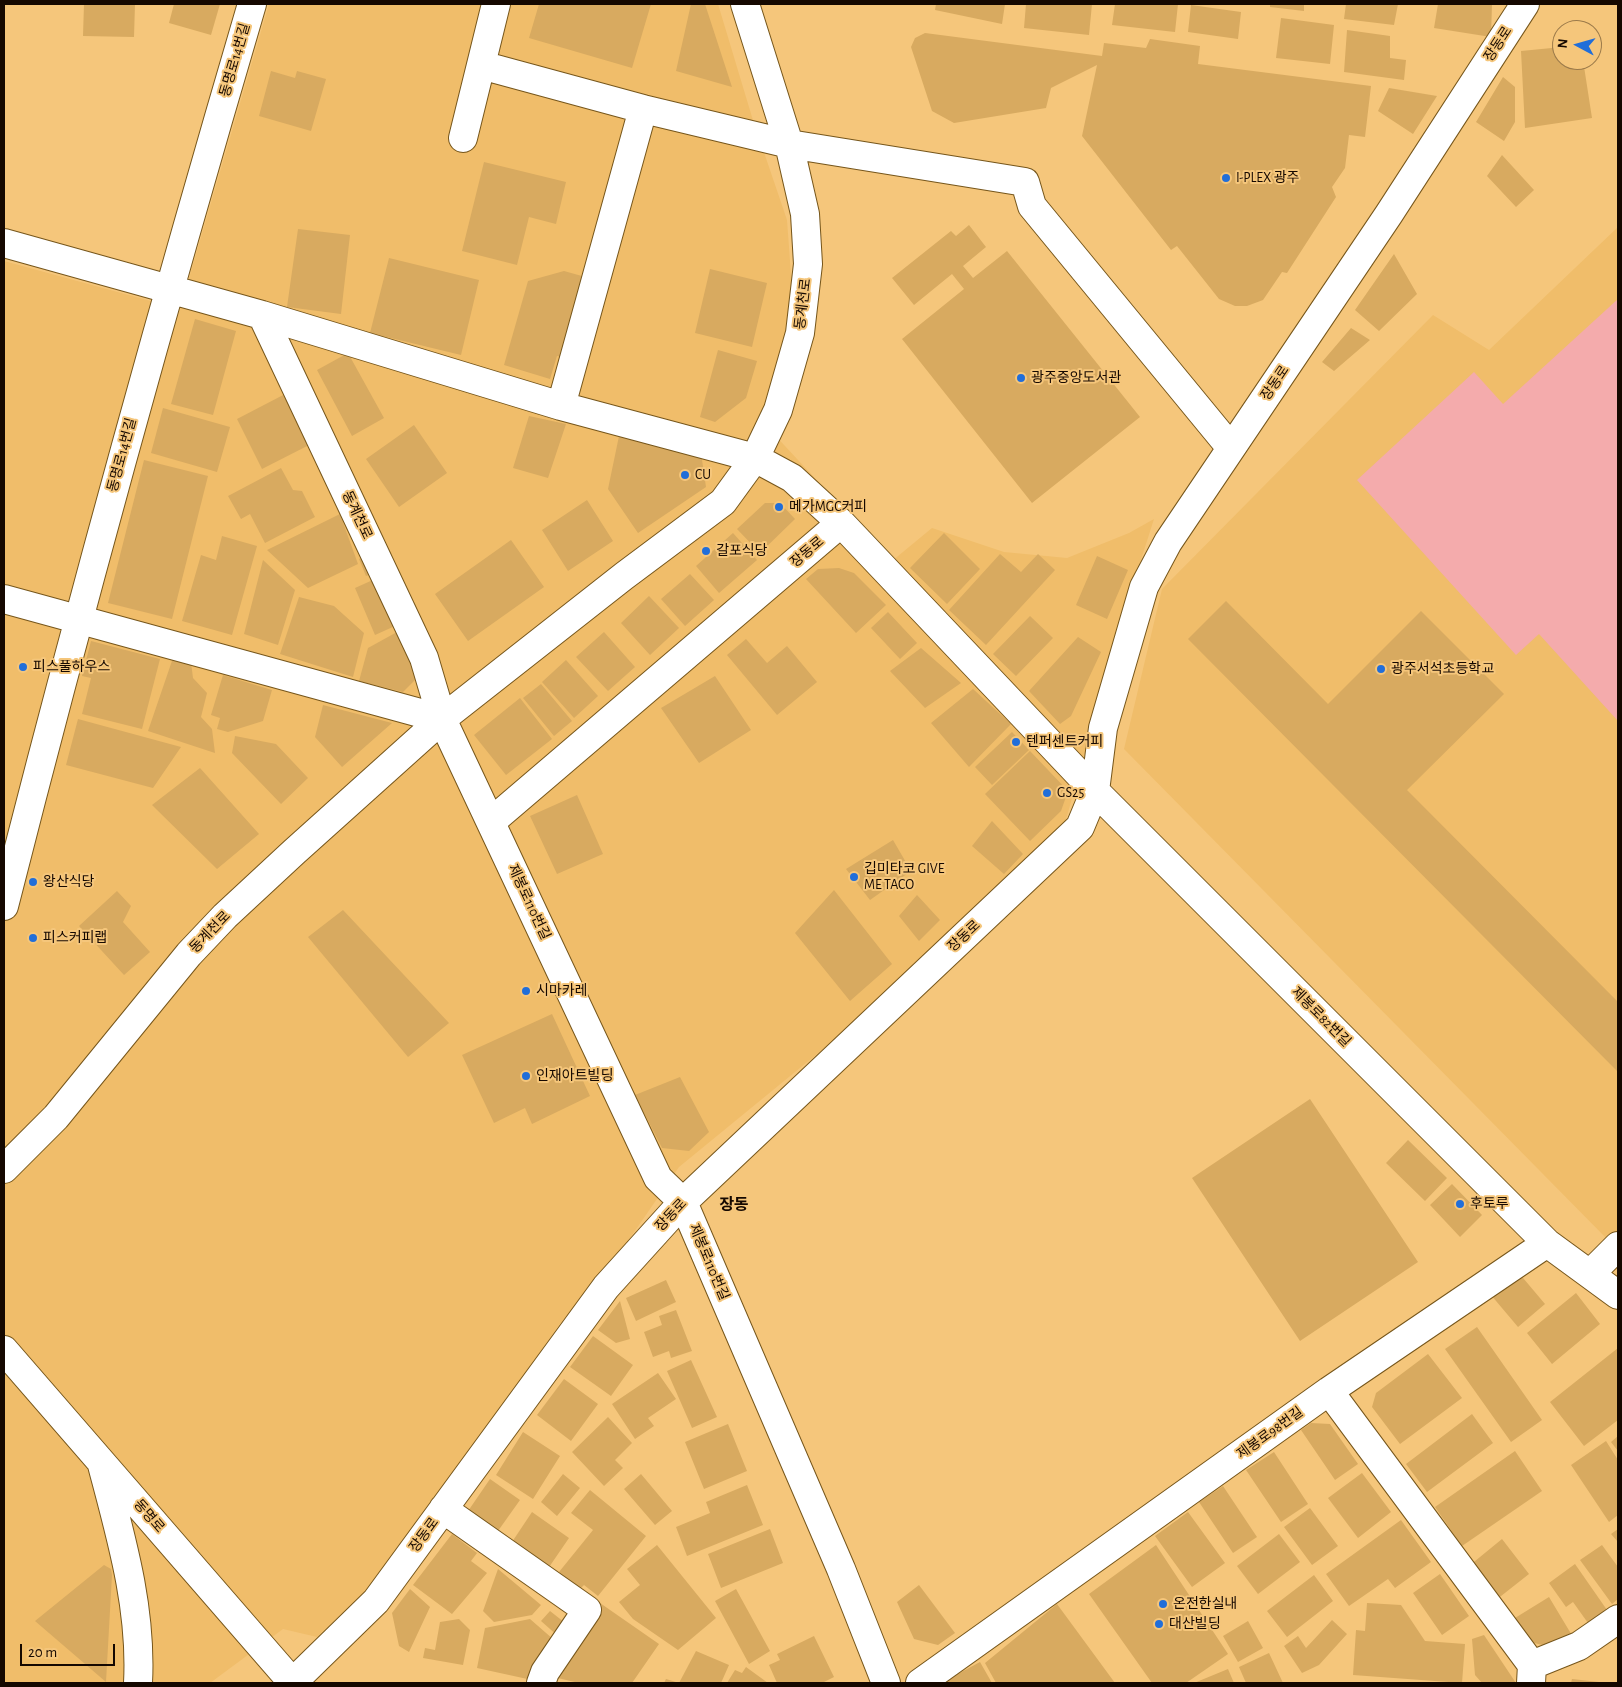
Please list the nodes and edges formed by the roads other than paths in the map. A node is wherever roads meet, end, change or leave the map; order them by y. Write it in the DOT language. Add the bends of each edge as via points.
graph roads {
  1 [pos="252,4"];
  2 [pos="496,4"];
  3 [pos="745,4"];
  4 [pos="1525,4"];
  5 [pos="481,65"];
  6 [pos="643,109"];
  7 [pos="464,138"];
  8 [pos="789,144"];
  9 [pos="4,243"];
  10 [pos="168,289"];
  11 [pos="262,315"];
  12 [pos="561,406"];
  13 [pos="1231,448"];
  14 [pos="755,458"];
  15 [pos="841,523"];
  16 [pos="4,599"];
  17 [pos="76,621"];
  18 [pos="442,720"];
  19 [pos="1095,791"];
  20 [pos="492,821"];
  21 [pos="4,906"];
  22 [pos="4,1169"];
  23 [pos="682,1202"];
  24 [pos="1547,1243"];
  25 [pos="1618,1246"];
  26 [pos="1591,1273"];
  27 [pos="1618,1295"];
  28 [pos="4,1350"];
  29 [pos="1329,1391"];
  30 [pos="100,1459"];
  31 [pos="443,1509"];
  32 [pos="1618,1618"];
  33 [pos="1531,1674"];
  34 [pos="138,1683"];
  35 [pos="293,1683"];
  36 [pos="541,1683"];
  37 [pos="886,1683"];
  38 [pos="920,1683"];
  1 -- 10 [label="street, 동명로14번길"];
  2 -- 5 [label="street"];
  3 -- 8 [label="street, 동계천로"];
  4 -- 13 [label="street, 장동로" via="1389,214"];
  5 -- 6 [label="street"];
  5 -- 7 [label="street"];
  6 -- 8 [label="street"];
  6 -- 12 [label="street"];
  8 -- 13 [label="street" via="1025,182 1032,206"];
  8 -- 14 [label="street, 동계천로" via="806,214 808,264 800,334 778,410"];
  9 -- 10 [label="street"];
  10 -- 11 [label="street"];
  10 -- 17 [label="street, 동명로14번길"];
  11 -- 12 [label="street"];
  11 -- 18 [label="street, 동계천로" via="424,658"];
  12 -- 14 [label="street"];
  13 -- 19 [label="street, 장동로" via="1168,542 1144,587 1103,728"];
  14 -- 15 [label="street" via="792,478"];
  14 -- 18 [label="street, 동계천로" via="723,502"];
  15 -- 19 [label="street"];
  15 -- 20 [label="street, 장동로"];
  16 -- 17 [label="street"];
  17 -- 18 [label="street"];
  17 -- 21 [label="street, 동명로14번길"];
  18 -- 20 [label="street, 제봉로110번길"];
  18 -- 22 [label="street, 동계천로" via="219,922 56,1117"];
  19 -- 23 [label="street, 장동로" via="1080,827"];
  19 -- 24 [label="street, 제봉로82번길"];
  20 -- 23 [label="street, 제봉로110번길" via="658,1178"];
  23 -- 31 [label="street, 장동로" via="606,1287"];
  23 -- 37 [label="street, 제봉로110번길" via="841,1569"];
  24 -- 26 [label="street, 제봉로82번길"];
  24 -- 29 [label="street"];
  25 -- 26 [label="street"];
  26 -- 27 [label="street, 제봉로82번길"];
  28 -- 30 [label="street, 동명로"];
  29 -- 33 [label="street"];
  29 -- 38 [label="street, 제봉로98번길"];
  30 -- 34 [label="street" via="130,1570 139,1658"];
  30 -- 35 [label="street, 동명로"];
  31 -- 35 [label="street, 장동로" via="376,1601"];
  31 -- 36 [label="street" via="587,1610"];
  32 -- 33 [label="street"];
}
